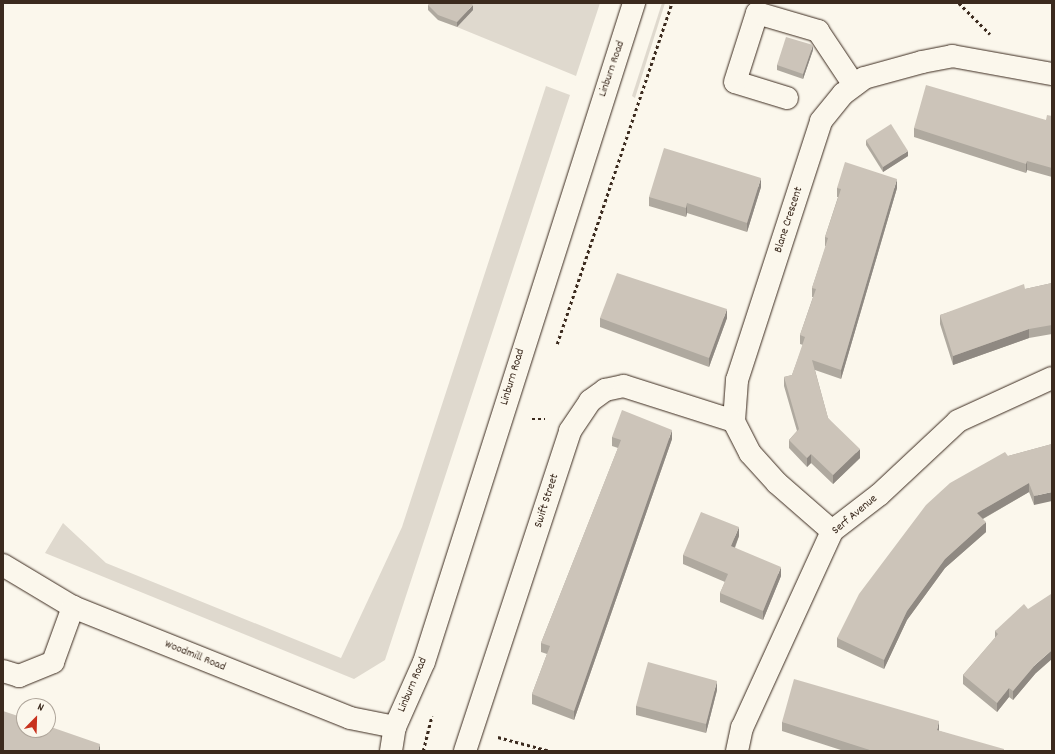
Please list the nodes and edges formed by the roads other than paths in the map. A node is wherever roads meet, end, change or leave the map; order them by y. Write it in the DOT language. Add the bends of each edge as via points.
graph roads {
  1 [pos="634,3"];
  2 [pos="1052,74"];
  3 [pos="854,85"];
  4 [pos="787,98"];
  5 [pos="1052,378"];
  6 [pos="734,421"];
  7 [pos="832,531"];
  8 [pos="3,565"];
  9 [pos="73,607"];
  10 [pos="3,671"];
  11 [pos="394,727"];
  12 [pos="391,751"];
  13 [pos="465,751"];
  14 [pos="737,751"];
  1 -- 11 [label="street, Linburn Road" via="424,662"];
  2 -- 3 [label="street, Blane Crescent" via="952,56 896,67"];
  3 -- 4 [label="street" via="818,31 757,12 735,82"];
  3 -- 6 [label="street, Blane Crescent" via="821,121 737,380"];
  5 -- 7 [label="street, Serf Avenue" via="958,421 879,495"];
  6 -- 7 [label="street" via="750,453 777,482"];
  6 -- 13 [label="street, Swift Street" via="624,386 605,390 590,401 570,431"];
  7 -- 14 [label="street, Serf Avenue" via="742,728"];
  8 -- 9 [label="street, Woodmill Road"];
  9 -- 10 [label="street" via="53,662 19,676"];
  9 -- 11 [label="street, Woodmill Road" via="350,718"];
  11 -- 12 [label="street, Linburn Road"];
}
